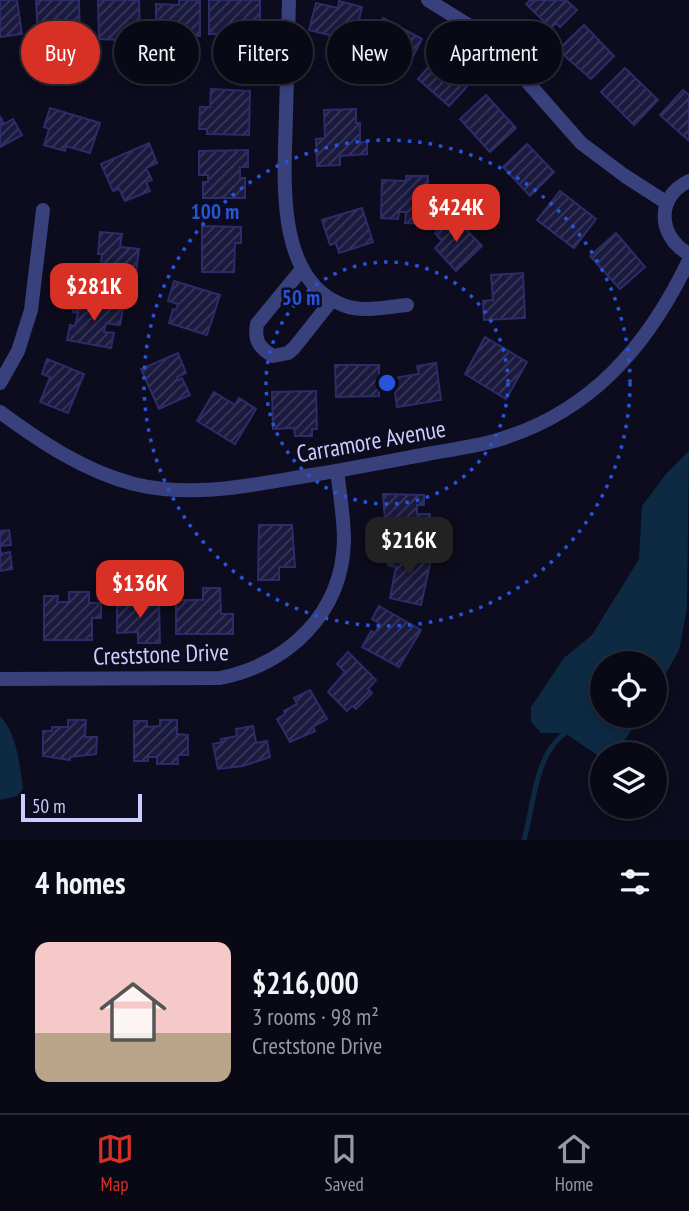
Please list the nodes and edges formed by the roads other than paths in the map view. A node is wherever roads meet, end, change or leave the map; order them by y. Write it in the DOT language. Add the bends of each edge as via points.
graph roads {
  1 [pos="289,0"];
  2 [pos="428,0"];
  3 [pos="689,181"];
  4 [pos="667,202"];
  5 [pos="43,211"];
  6 [pos="689,257"];
  7 [pos="302,269"];
  8 [pos="332,300"];
  9 [pos="407,305"];
  10 [pos="0,383"];
  11 [pos="0,412"];
  12 [pos="337,471"];
  13 [pos="0,680"];
  1 -- 7 [label="street" via="284,198 291,241"];
  2 -- 4 [label="street" via="501,52 581,143"];
  3 -- 4 [label="street"];
  4 -- 6 [label="street, Carramore Avenue" via="666,228 671,240"];
  5 -- 10 [label="street" via="31,310 18,351"];
  6 -- 12 [label="street, Carramore Avenue" via="667,303 639,344 603,382 565,409 495,441"];
  7 -- 8 [label="street"];
  7 -- 8 [label="street" via="257,324 257,343 265,352 273,356 288,353"];
  8 -- 9 [label="street" via="358,309"];
  11 -- 12 [label="street, Carramore Avenue" via="76,462 154,488 221,490"];
  12 -- 13 [label="street, Creststone Drive" via="344,542 339,574 318,618 279,657 242,674 220,678"];
}
